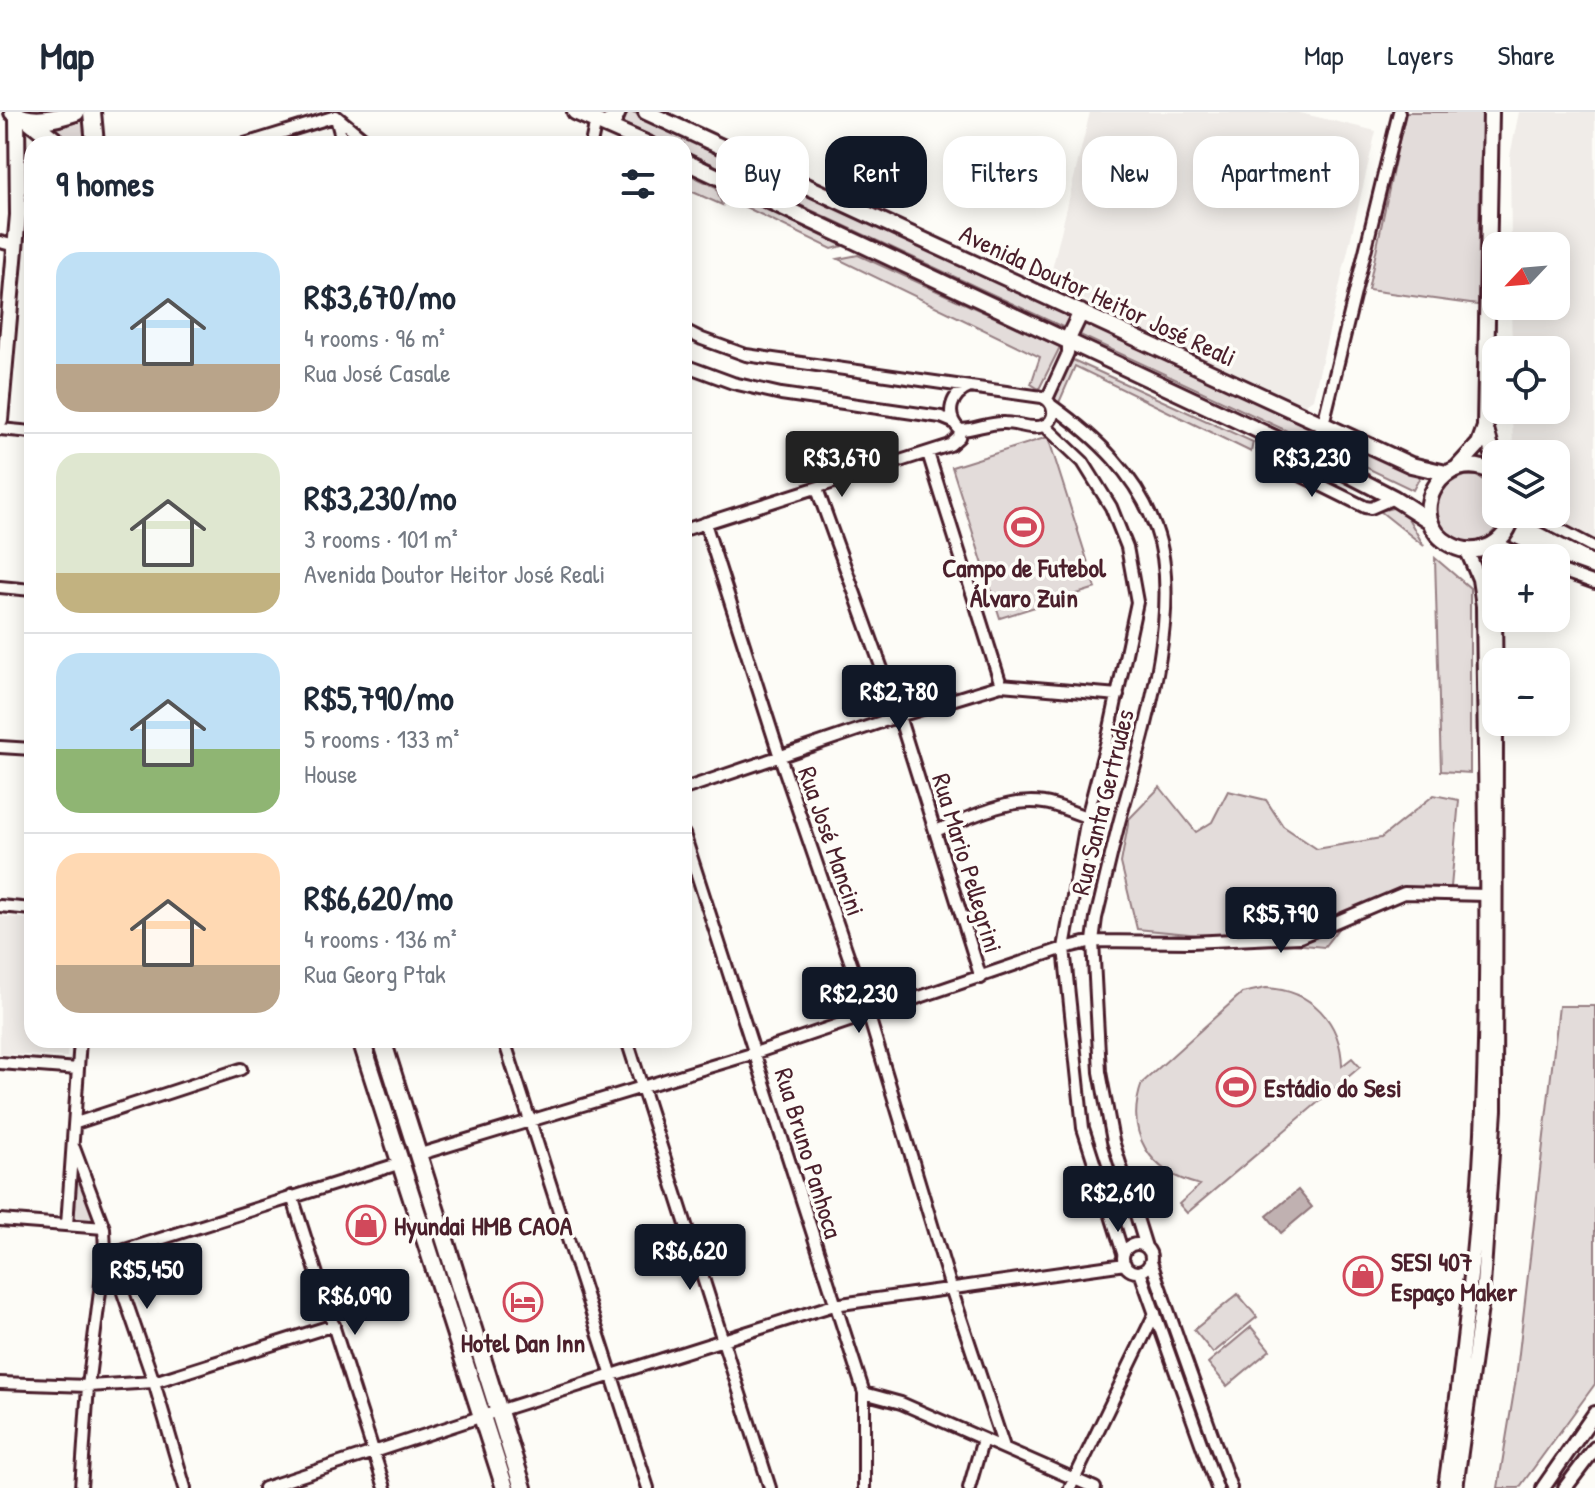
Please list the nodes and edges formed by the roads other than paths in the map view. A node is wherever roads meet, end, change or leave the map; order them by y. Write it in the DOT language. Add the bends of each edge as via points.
graph roads {
  1 [pos="76,112"];
  2 [pos="92,112"];
  3 [pos="575,112"];
  4 [pos="618,112"];
  5 [pos="646,112"];
  6 [pos="1399,112"];
  7 [pos="1491,112"];
  8 [pos="336,114"];
  9 [pos="14,115"];
  10 [pos="598,119"];
  11 [pos="47,136"];
  12 [pos="94,136"];
  13 [pos="269,136"];
  14 [pos="341,136"];
  15 [pos="361,136"];
  16 [pos="632,136"];
  17 [pos="692,165"];
  18 [pos="24,204"];
  19 [pos="24,215"];
  20 [pos="7,244"];
  21 [pos="1081,312"];
  22 [pos="692,334"];
  23 [pos="1131,337"];
  24 [pos="1068,339"];
  25 [pos="3,356"];
  26 [pos="1119,364"];
  27 [pos="692,368"];
  28 [pos="970,387"];
  29 [pos="1049,402"];
  30 [pos="0,420"];
  31 [pos="1044,425"];
  32 [pos="957,426"];
  33 [pos="1324,426"];
  34 [pos="1485,426"];
  35 [pos="0,429"];
  36 [pos="24,431"];
  37 [pos="1261,433"];
  38 [pos="1489,440"];
  39 [pos="928,453"];
  40 [pos="1315,457"];
  41 [pos="1482,467"];
  42 [pos="1452,470"];
  43 [pos="817,489"];
  44 [pos="1394,498"];
  45 [pos="1430,521"];
  46 [pos="705,523"];
  47 [pos="692,527"];
  48 [pos="1508,528"];
  49 [pos="1557,528"];
  50 [pos="1494,544"];
  51 [pos="1482,547"];
  52 [pos="1595,548"];
  53 [pos="1467,551"];
  54 [pos="1570,574"];
  55 [pos="1595,583"];
  56 [pos="0,587"];
  57 [pos="24,589"];
  58 [pos="1001,685"];
  59 [pos="1118,695"];
  60 [pos="899,716"];
  61 [pos="1496,736"];
  62 [pos="0,747"];
  63 [pos="24,748"];
  64 [pos="780,757"];
  65 [pos="692,786"];
  66 [pos="1087,817"];
  67 [pos="935,831"];
  68 [pos="692,859"];
  69 [pos="1486,895"];
  70 [pos="0,906"];
  71 [pos="24,908"];
  72 [pos="1093,941"];
  73 [pos="1064,948"];
  74 [pos="981,978"];
  75 [pos="868,1013"];
  76 [pos="79,1048"];
  77 [pos="364,1048"];
  78 [pos="384,1048"];
  79 [pos="506,1048"];
  80 [pos="630,1048"];
  81 [pos="755,1053"];
  82 [pos="0,1063"];
  83 [pos="78,1069"];
  84 [pos="241,1069"];
  85 [pos="642,1086"];
  86 [pos="529,1120"];
  87 [pos="76,1123"];
  88 [pos="74,1148"];
  89 [pos="417,1155"];
  90 [pos="401,1163"];
  91 [pos="292,1196"];
  92 [pos="0,1220"];
  93 [pos="67,1225"];
  94 [pos="104,1228"];
  95 [pos="1146,1247"];
  96 [pos="105,1252"];
  97 [pos="1124,1259"];
  98 [pos="1151,1262"];
  99 [pos="1140,1272"];
  100 [pos="952,1291"];
  101 [pos="834,1305"];
  102 [pos="1155,1313"];
  103 [pos="334,1325"];
  104 [pos="723,1341"];
  105 [pos="610,1377"];
  106 [pos="154,1382"];
  107 [pos="0,1383"];
  108 [pos="88,1386"];
  109 [pos="864,1393"];
  110 [pos="498,1411"];
  111 [pos="1595,1413"];
  112 [pos="482,1417"];
  113 [pos="983,1439"];
  114 [pos="1004,1447"];
  115 [pos="1595,1448"];
  116 [pos="374,1451"];
  117 [pos="1072,1483"];
  118 [pos="81,1488"];
  119 [pos="185,1488"];
  120 [pos="264,1488"];
  121 [pos="385,1488"];
  122 [pos="505,1488"];
  123 [pos="523,1488"];
  124 [pos="648,1488"];
  125 [pos="770,1488"];
  126 [pos="864,1488"];
  127 [pos="969,1488"];
  128 [pos="1095,1488"];
  129 [pos="1217,1488"];
  130 [pos="1231,1488"];
  131 [pos="1445,1488"];
  132 [pos="1456,1488"];
  133 [pos="1543,1488"];
  134 [pos="1565,1488"];
  1 -- 9 [label="main road" via="59,118"];
  2 -- 12 [label="main road"];
  3 -- 10 [label="main road"];
  4 -- 10 [label="main road" via="615,119"];
  5 -- 21 [label="main road, Avenida Doutor Heitor José Reali"];
  6 -- 33 [label="street"];
  7 -- 34 [label="main road"];
  8 -- 13 [label="street"];
  8 -- 14 [label="street"];
  8 -- 15 [label="street"];
  9 -- 11 [label="main road"];
  9 -- 18 [label="main road"];
  10 -- 16 [label="main road"];
  17 -- 24 [label="main road, Avenida Doutor Heitor José Reali"];
  19 -- 20 [label="main road"];
  20 -- 25 [label="main road"];
  21 -- 23 [label="main road, Avenida Doutor Heitor José Reali"];
  21 -- 24 [label="main road"];
  22 -- 28 [label="street" via="746,355"];
  23 -- 26 [label="main road"];
  23 -- 33 [label="main road, Avenida Doutor Heitor José Reali"];
  24 -- 26 [label="main road, Avenida Doutor Heitor José Reali"];
  24 -- 29 [label="street" via="1068,353"];
  25 -- 30 [label="main road"];
  26 -- 37 [label="main road, Avenida Doutor Heitor José Reali"];
  27 -- 32 [label="street" via="781,394 941,417"];
  28 -- 29 [label="street"];
  28 -- 32 [label="street" via="952,400"];
  29 -- 31 [label="street" via="1054,411"];
  29 -- 72 [label="street, Rua Santa Gertrudes" via="1127,473 1157,532 1164,560 1161,651"];
  31 -- 32 [label="street"];
  31 -- 59 [label="street, Rua Santa Gertrudes" via="1083,462 1111,507 1127,547 1137,602"];
  32 -- 39 [label="street" via="955,443"];
  33 -- 40 [label="street"];
  33 -- 42 [label="main road, Avenida Doutor Heitor José Reali" via="1411,465"];
  34 -- 38 [label="main road"];
  34 -- 42 [label="main road" via="1479,444"];
  35 -- 36 [label="street"];
  37 -- 40 [label="main road, Avenida Doutor Heitor José Reali"];
  37 -- 44 [label="street" via="1270,460 1365,507"];
  39 -- 43 [label="street"];
  39 -- 58 [label="street"];
  40 -- 44 [label="main road, Avenida Doutor Heitor José Reali"];
  41 -- 42 [label="main road, Avenida Doutor Heitor José Reali"];
  42 -- 45 [label="main road" via="1431,494"];
  43 -- 46 [label="street"];
  43 -- 60 [label="street, Rua Mario Pellegrini"];
  44 -- 45 [label="main road, Avenida Doutor Heitor José Reali"];
  45 -- 53 [label="main road, Avenida Doutor Heitor José Reali" via="1444,541"];
  46 -- 47 [label="street"];
  46 -- 64 [label="street, Rua José Mancini"];
  48 -- 50 [label="main road"];
  49 -- 52 [label="street"];
  51 -- 53 [label="main road"];
  53 -- 69 [label="street" via="1483,606"];
  54 -- 55 [label="street"];
  56 -- 57 [label="street"];
  58 -- 59 [label="street"];
  58 -- 60 [label="street"];
  59 -- 66 [label="street, Rua Santa Gertrudes"];
  60 -- 64 [label="street"];
  60 -- 67 [label="street, Rua Mario Pellegrini"];
  61 -- 132 [label="street" via="1491,1189 1473,1381"];
  62 -- 63 [label="street"];
  64 -- 65 [label="street"];
  64 -- 75 [label="street, Rua José Mancini"];
  66 -- 67 [label="street" via="1044,803 1014,803"];
  66 -- 73 [label="street, Rua Santa Gertrudes"];
  67 -- 74 [label="street, Rua Mario Pellegrini"];
  68 -- 81 [label="street, Rua Bruno Panhoca"];
  69 -- 72 [label="street" via="1404,893 1300,937"];
  69 -- 131 [label="street" via="1478,1203"];
  70 -- 71 [label="street"];
  72 -- 73 [label="street"];
  72 -- 95 [label="street, Rua Santa Gertrudes" via="1100,1072 1113,1141"];
  73 -- 74 [label="street"];
  73 -- 97 [label="street, Rua Santa Gertrudes" via="1083,1128"];
  74 -- 75 [label="street"];
  75 -- 81 [label="street"];
  75 -- 100 [label="street, Rua José Mancini"];
  76 -- 83 [label="street"];
  77 -- 90 [label="main road"];
  78 -- 89 [label="main road"];
  79 -- 86 [label="street"];
  80 -- 85 [label="street"];
  81 -- 85 [label="street"];
  81 -- 101 [label="street, Rua Bruno Panhoca"];
  82 -- 83 [label="street"];
  83 -- 87 [label="street"];
  84 -- 87 [label="street"];
  85 -- 86 [label="street"];
  85 -- 104 [label="street"];
  86 -- 89 [label="street"];
  86 -- 105 [label="street"];
  87 -- 88 [label="street"];
  88 -- 93 [label="street"];
  88 -- 94 [label="street"];
  89 -- 110 [label="main road"];
  90 -- 91 [label="street"];
  90 -- 112 [label="main road"];
  91 -- 96 [label="street" via="119,1252"];
  91 -- 103 [label="street"];
  92 -- 93 [label="street"];
  93 -- 94 [label="street"];
  94 -- 96 [label="street"];
  95 -- 97 [label="street" via="1129,1246"];
  95 -- 98 [label="street"];
  96 -- 106 [label="street"];
  96 -- 108 [label="street"];
  97 -- 99 [label="street"];
  97 -- 100 [label="street"];
  98 -- 99 [label="street"];
  98 -- 130 [label="street"];
  99 -- 102 [label="street"];
  100 -- 101 [label="street"];
  100 -- 114 [label="street, Rua José Mancini"];
  101 -- 104 [label="street"];
  101 -- 109 [label="street, Rua Bruno Panhoca"];
  102 -- 117 [label="street"];
  102 -- 129 [label="street"];
  103 -- 106 [label="street"];
  103 -- 116 [label="street"];
  104 -- 105 [label="street"];
  104 -- 125 [label="street"];
  105 -- 110 [label="street"];
  105 -- 124 [label="street"];
  106 -- 108 [label="street"];
  106 -- 119 [label="street"];
  107 -- 108 [label="street"];
  108 -- 118 [label="street"];
  109 -- 113 [label="street" via="901,1403"];
  109 -- 126 [label="street, Rua Bruno Panhoca"];
  110 -- 112 [label="street"];
  110 -- 123 [label="main road"];
  111 -- 133 [label="street"];
  112 -- 116 [label="street"];
  112 -- 122 [label="main road"];
  113 -- 114 [label="street"];
  113 -- 127 [label="street"];
  114 -- 117 [label="street"];
  115 -- 134 [label="street"];
  116 -- 120 [label="street"];
  116 -- 121 [label="street"];
  117 -- 128 [label="street"];
}
